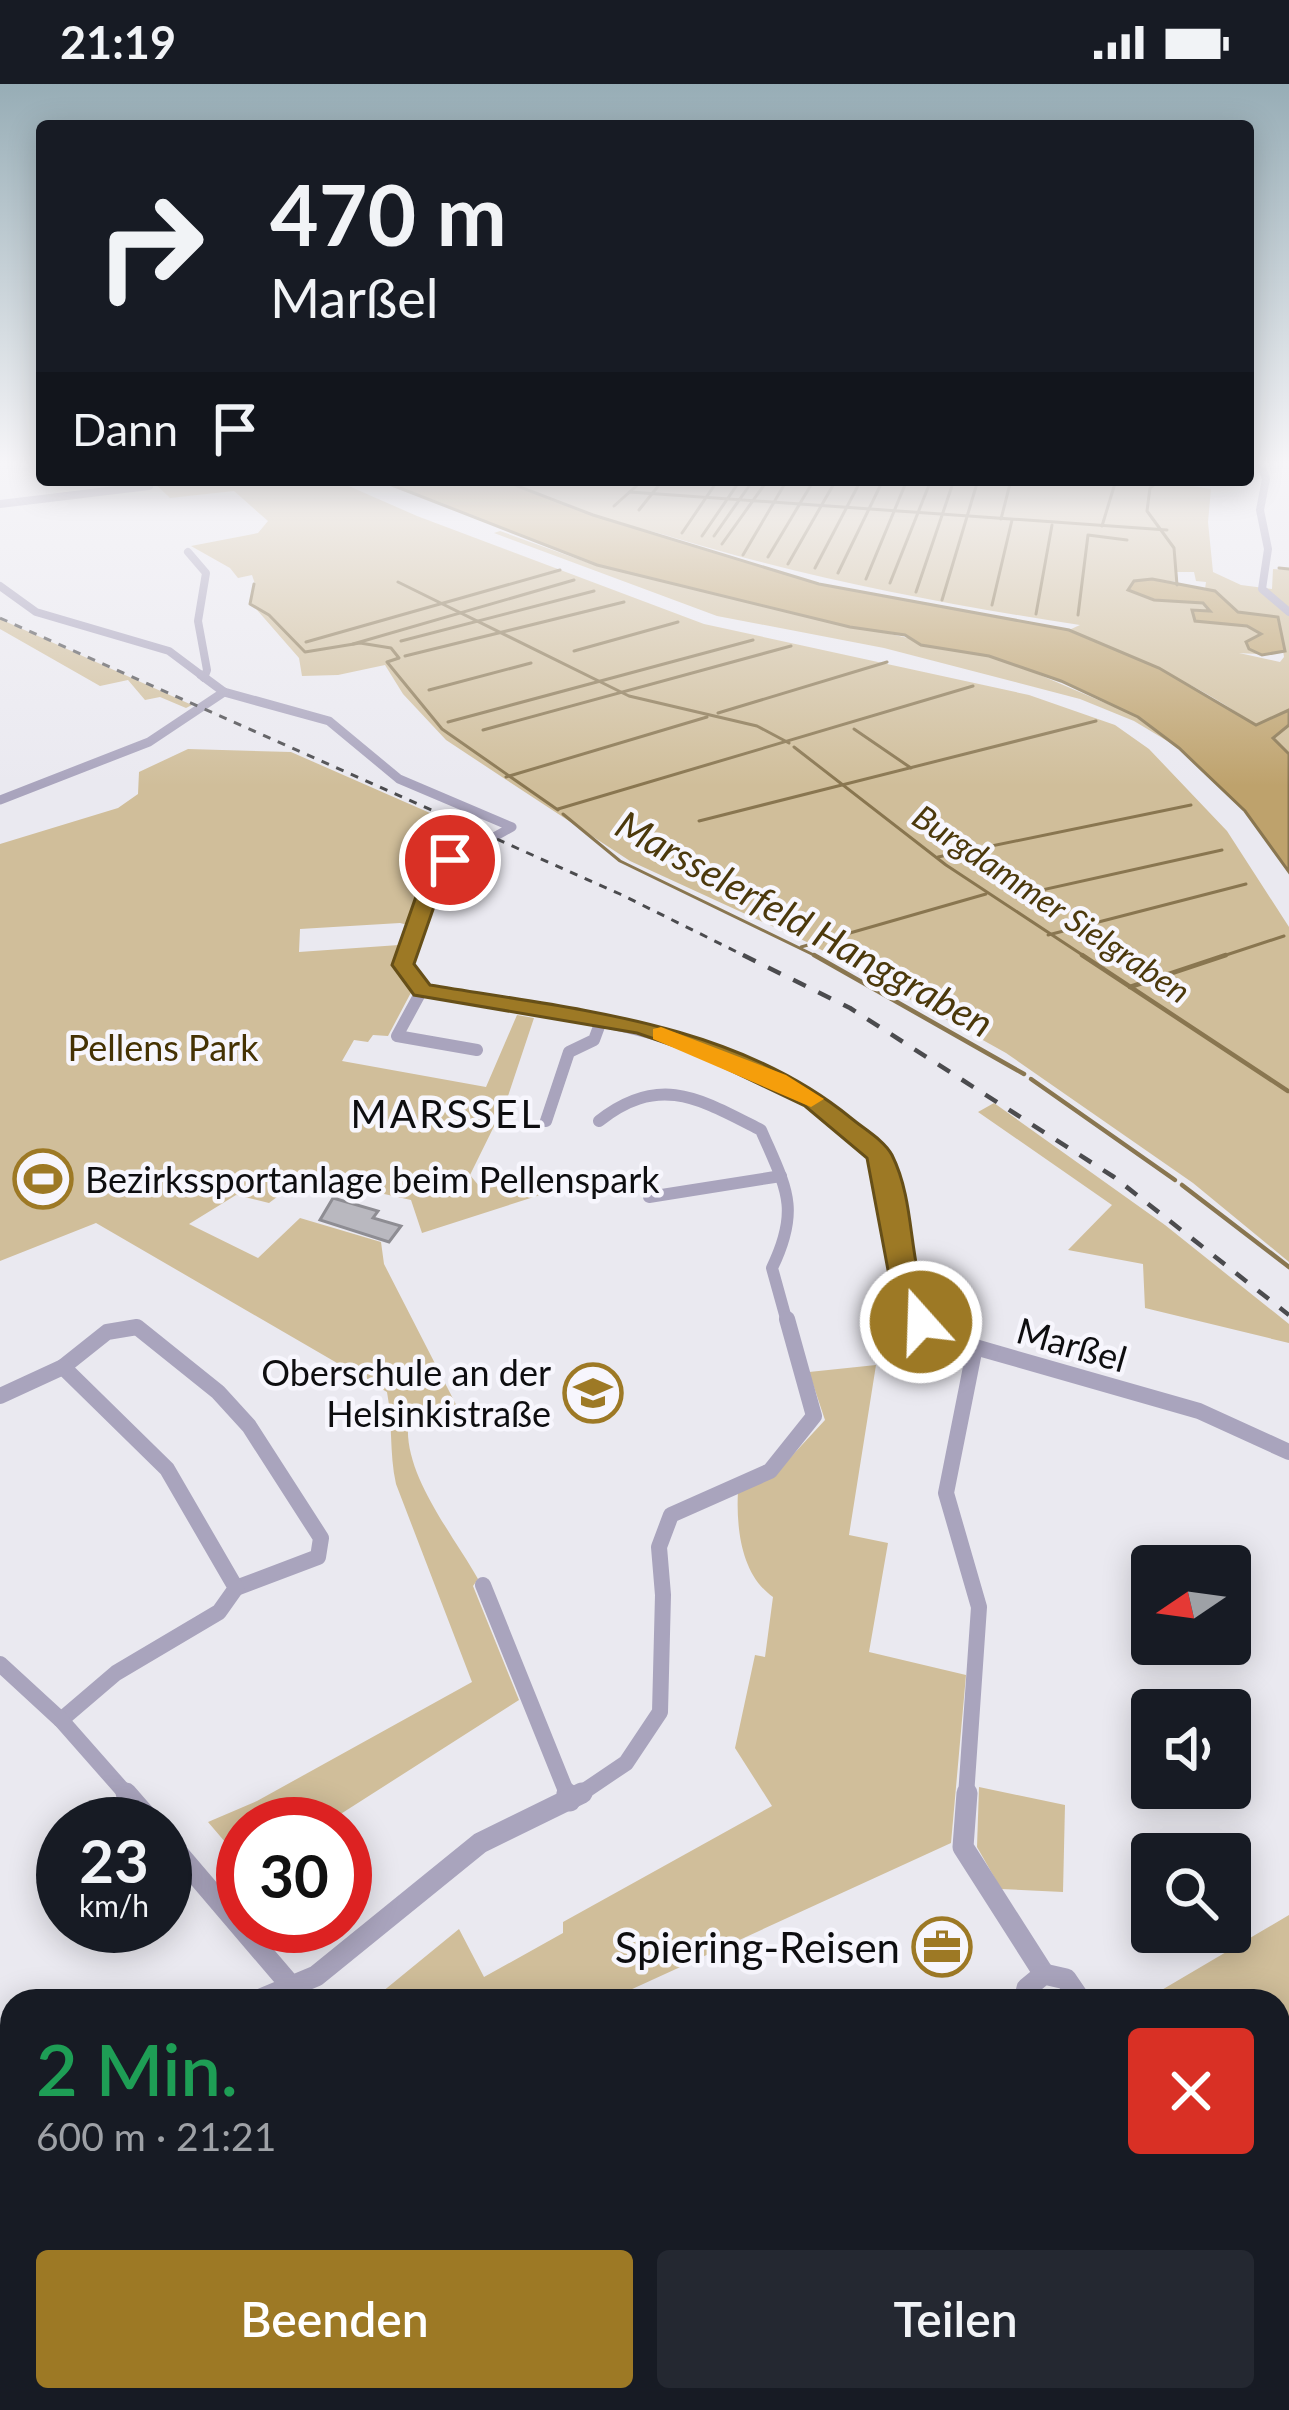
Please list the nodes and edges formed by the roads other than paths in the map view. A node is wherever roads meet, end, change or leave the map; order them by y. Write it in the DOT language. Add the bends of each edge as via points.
graph roads {
  1 [pos="203,570"];
  2 [pos="1265,570"];
  3 [pos="0,586"];
  4 [pos="1289,612"];
  5 [pos="203,678"];
  6 [pos="224,692"];
  7 [pos="0,800"];
  8 [pos="422,990"];
  9 [pos="601,1021"];
  10 [pos="477,1050"];
  11 [pos="546,1121"];
  12 [pos="599,1121"];
  13 [pos="781,1176"];
  14 [pos="650,1197"];
  15 [pos="975,1346"];
  16 [pos="63,1367"];
  17 [pos="0,1396"];
  18 [pos="1289,1452"];
  19 [pos="483,1585"];
  20 [pos="236,1588"];
  21 [pos="0,1664"];
  22 [pos="61,1720"];
  23 [pos="129,1797"];
  24 [pos="570,1801"];
  25 [pos="192,1872"];
  26 [pos="1044,1974"];
  27 [pos="286,1989"];
  28 [pos="300,1989"];
  29 [pos="1027,1989"];
  30 [pos="1073,1989"];
  1 -- 5 [label="street"];
  2 -- 4 [label="street" via="1262,589"];
  3 -- 5 [label="street" via="36,612 169,651"];
  5 -- 6 [label="street"];
  6 -- 7 [label="street" via="162,736"];
  6 -- 8 [label="street" via="329,721 399,779 512,827 436,868 403,965"];
  8 -- 9 [label="street, Marßel"];
  8 -- 10 [label="street" via="397,1036"];
  9 -- 11 [label="street" via="594,1040 569,1052"];
  9 -- 15 [label="street, Marßel" via="642,1027 777,1080 870,1144 888,1179 908,1302 921,1322"];
  12 -- 13 [label="street" via="628,1098 692,1096 760,1130"];
  13 -- 14 [label="street"];
  13 -- 24 [label="street" via="789,1232 772,1268 814,1417 770,1471 671,1515 658,1546 660,1712 626,1762"];
  15 -- 18 [label="street, Marßel" via="1199,1412"];
  15 -- 26 [label="street" via="946,1493 979,1606 963,1847"];
  16 -- 17 [label="street"];
  16 -- 20 [label="street" via="167,1468"];
  16 -- 20 [label="street" via="125,1323 218,1392 249,1426 321,1538 318,1556 300,1568"];
  19 -- 24 [label="street"];
  20 -- 22 [label="street" via="218,1612 116,1673"];
  21 -- 22 [label="street"];
  22 -- 23 [label="street"];
  24 -- 28 [label="street" via="480,1843"];
  25 -- 27 [label="street"];
  26 -- 29 [label="street"];
  26 -- 30 [label="street"];
}
